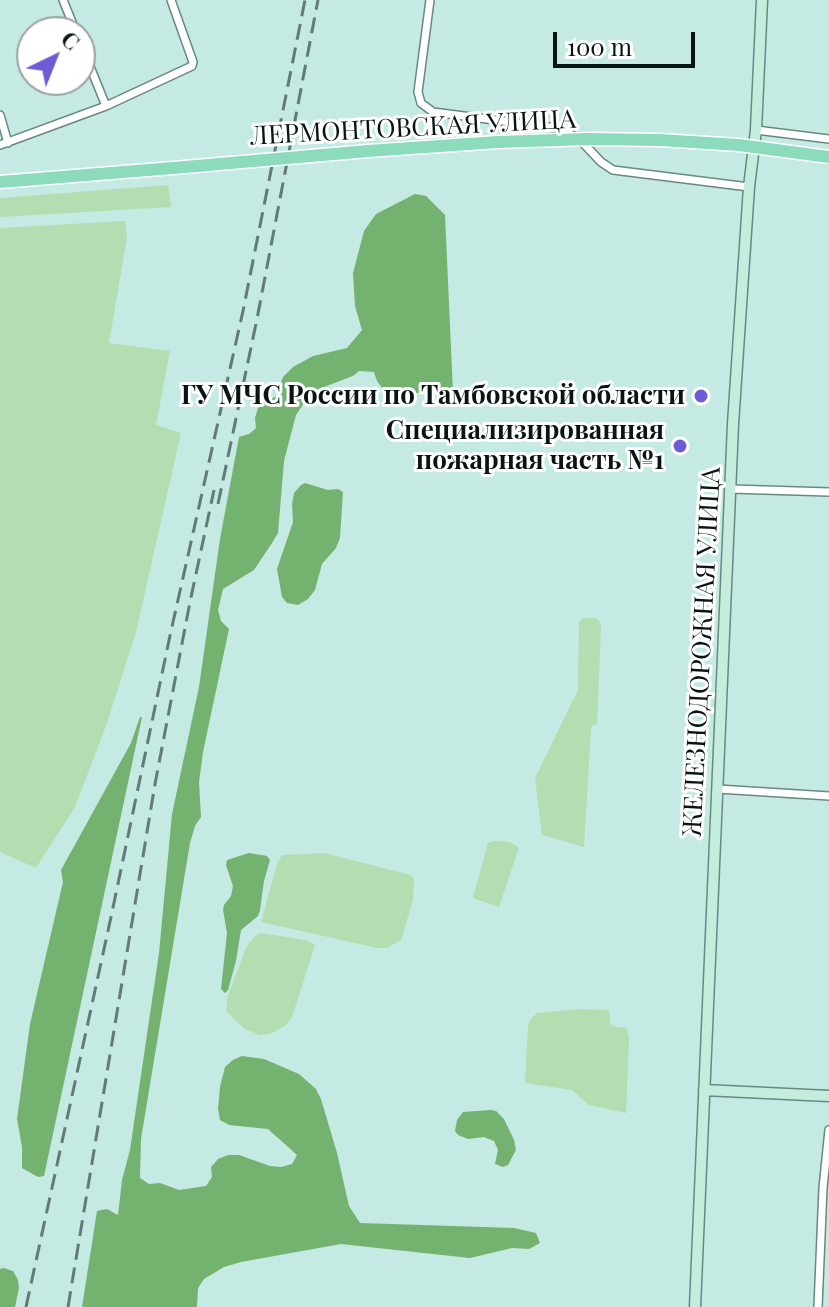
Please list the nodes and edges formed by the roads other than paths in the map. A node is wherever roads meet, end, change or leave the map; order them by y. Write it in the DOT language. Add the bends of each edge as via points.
graph roads {
  1 [pos="171,0"];
  2 [pos="430,0"];
  3 [pos="762,0"];
  4 [pos="96,81"];
  5 [pos="106,106"];
  6 [pos="0,115"];
  7 [pos="756,130"];
  8 [pos="829,139"];
  9 [pos="4,144"];
  10 [pos="829,157"];
  11 [pos="0,182"];
  12 [pos="749,187"];
  13 [pos="731,489"];
  14 [pos="829,492"];
  15 [pos="718,789"];
  16 [pos="829,796"];
  17 [pos="704,1090"];
  18 [pos="829,1096"];
  19 [pos="829,1130"];
  20 [pos="695,1307"];
  21 [pos="818,1307"];
  1 -- 5 [label="street" via="193,62"];
  2 -- 12 [label="street" via="418,92 421,103 433,112 556,128 613,170"];
  3 -- 7 [label="street, ЖЕЛЕЗНОДОРОЖНАЯ УЛИЦА"];
  4 -- 5 [label="street"];
  5 -- 9 [label="street"];
  6 -- 9 [label="street"];
  7 -- 8 [label="street"];
  7 -- 12 [label="street, ЖЕЛЕЗНОДОРОЖНАЯ УЛИЦА"];
  10 -- 11 [label="main road, ЛЕРМОНТОВСКАЯ УЛИЦА, bridge" via="739,145 588,139 368,151"];
  12 -- 13 [label="street, ЖЕЛЕЗНОДОРОЖНАЯ УЛИЦА"];
  13 -- 14 [label="street"];
  13 -- 15 [label="street, ЖЕЛЕЗНОДОРОЖНАЯ УЛИЦА"];
  15 -- 16 [label="street"];
  15 -- 17 [label="street, ЖЕЛЕЗНОДОРОЖНАЯ УЛИЦА"];
  17 -- 18 [label="street"];
  17 -- 20 [label="street, ЖЕЛЕЗНОДОРОЖНАЯ УЛИЦА"];
  19 -- 21 [label="street"];
}
